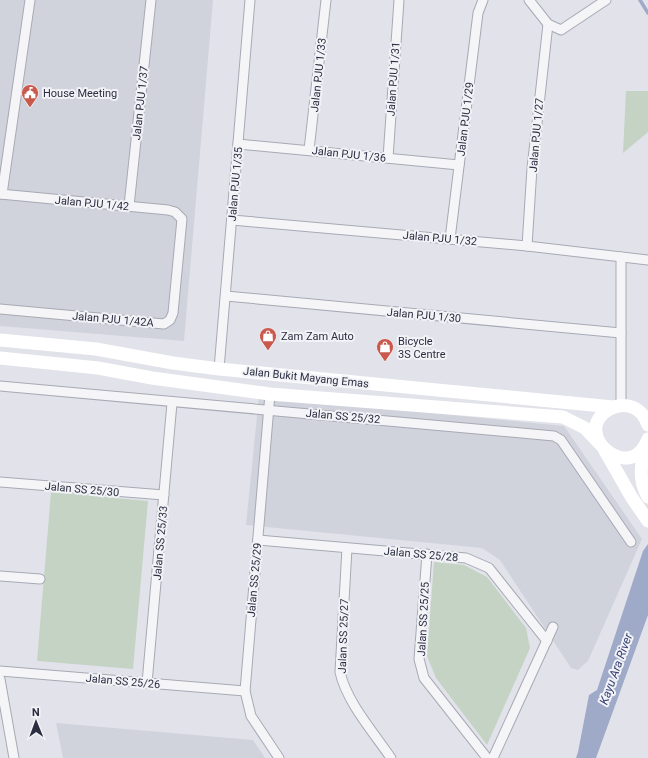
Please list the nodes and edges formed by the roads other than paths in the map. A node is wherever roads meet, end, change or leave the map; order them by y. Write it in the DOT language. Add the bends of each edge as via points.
graph roads {
  1 [pos="30,0"];
  2 [pos="151,0"];
  3 [pos="250,0"];
  4 [pos="326,0"];
  5 [pos="399,0"];
  6 [pos="483,0"];
  7 [pos="529,0"];
  8 [pos="606,0"];
  9 [pos="548,24"];
  10 [pos="238,144"];
  11 [pos="310,150"];
  12 [pos="388,158"];
  13 [pos="459,165"];
  14 [pos="1,194"];
  15 [pos="129,206"];
  16 [pos="182,219"];
  17 [pos="232,220"];
  18 [pos="450,239"];
  19 [pos="527,246"];
  20 [pos="621,257"];
  21 [pos="648,260"];
  22 [pos="226,296"];
  23 [pos="0,309"];
  24 [pos="621,333"];
  25 [pos="0,340"];
  26 [pos="0,358"];
  27 [pos="219,369"];
  28 [pos="0,386"];
  29 [pos="270,394"];
  30 [pos="172,403"];
  31 [pos="617,406"];
  32 [pos="268,410"];
  33 [pos="644,413"];
  34 [pos="648,424"];
  35 [pos="646,442"];
  36 [pos="602,447"];
  37 [pos="0,482"];
  38 [pos="164,495"];
  39 [pos="648,498"];
  40 [pos="648,521"];
  41 [pos="258,540"];
  42 [pos="631,542"];
  43 [pos="347,548"];
  44 [pos="427,554"];
  45 [pos="0,576"];
  46 [pos="40,579"];
  47 [pos="553,627"];
  48 [pos="547,641"];
  49 [pos="0,670"];
  50 [pos="0,679"];
  51 [pos="147,683"];
  52 [pos="246,691"];
  53 [pos="14,758"];
  54 [pos="279,758"];
  55 [pos="391,758"];
  56 [pos="487,758"];
  57 [pos="493,758"];
  1 -- 14 [label="street"];
  2 -- 15 [label="street, Jalan PJU 1/37"];
  3 -- 10 [label="street, Jalan PJU 1/35"];
  4 -- 11 [label="street, Jalan PJU 1/33"];
  5 -- 12 [label="street, Jalan PJU 1/31"];
  6 -- 13 [label="street, Jalan PJU 1/29" via="478,13"];
  7 -- 9 [label="street"];
  8 -- 9 [label="street" via="561,30"];
  9 -- 19 [label="street, Jalan PJU 1/27" via="532,168"];
  10 -- 11 [label="street, Jalan PJU 1/36"];
  10 -- 17 [label="street, Jalan PJU 1/35"];
  11 -- 12 [label="street, Jalan PJU 1/36"];
  12 -- 13 [label="street, Jalan PJU 1/36"];
  13 -- 18 [label="street, Jalan PJU 1/29"];
  14 -- 15 [label="street, Jalan PJU 1/42"];
  15 -- 16 [label="street, Jalan PJU 1/42" via="168,210 175,212"];
  16 -- 23 [label="street, Jalan PJU 1/42A" via="173,313 170,320 164,324"];
  17 -- 18 [label="street, Jalan PJU 1/32"];
  17 -- 22 [label="street, Jalan PJU 1/35"];
  18 -- 19 [label="street, Jalan PJU 1/32"];
  19 -- 20 [label="street, Jalan PJU 1/32"];
  20 -- 21 [label="street, Jalan PJU 1/32"];
  20 -- 24 [label="street"];
  22 -- 24 [label="street, Jalan PJU 1/30"];
  22 -- 27 [label="street, Jalan PJU 1/35"];
  24 -- 31 [label="street"];
  25 -- 27 [label="main road, Jalan Bukit Mayang Emas" via="96,349"];
  26 -- 29 [label="main road, Jalan Bukit Mayang Emas" via="98,368"];
  27 -- 31 [label="main road, Jalan Bukit Mayang Emas"];
  28 -- 30 [label="street, Jalan SS 25/32"];
  29 -- 32 [label="street, Jalan SS 25/29"];
  29 -- 36 [label="main road, Jalan Bukit Mayang Emas" via="563,417 585,428"];
  30 -- 32 [label="street, Jalan SS 25/32"];
  30 -- 38 [label="street, Jalan SS 25/33"];
  31 -- 33 [label="main road, Jalan Bukit Mayang Emas" via="628,406"];
  31 -- 36 [label="main road" via="605,412 597,427 597,436"];
  32 -- 41 [label="street, Jalan SS 25/29"];
  32 -- 42 [label="street, Jalan SS 25/32" via="554,436 561,440"];
  33 -- 34 [label="main road"];
  35 -- 36 [label="main road" via="633,456 625,457 610,454"];
  35 -- 39 [label="main road" via="640,472 644,492"];
  36 -- 40 [label="main road"];
  37 -- 38 [label="street, Jalan SS 25/30"];
  38 -- 51 [label="street, Jalan SS 25/33"];
  41 -- 43 [label="street, Jalan SS 25/28"];
  41 -- 52 [label="street, Jalan SS 25/29"];
  43 -- 44 [label="street, Jalan SS 25/28"];
  43 -- 55 [label="street, Jalan SS 25/27" via="340,672 355,706"];
  44 -- 48 [label="street, Jalan SS 25/28" via="466,558 490,568"];
  44 -- 56 [label="street, Jalan SS 25/25" via="419,659 424,678"];
  45 -- 46 [label="street"];
  47 -- 48 [label="street"];
  48 -- 57 [label="street"];
  49 -- 51 [label="street, Jalan SS 25/26"];
  50 -- 53 [label="street"];
  51 -- 52 [label="street, Jalan SS 25/26"];
  52 -- 54 [label="street, Jalan SS 25/29" via="251,716"];
}
